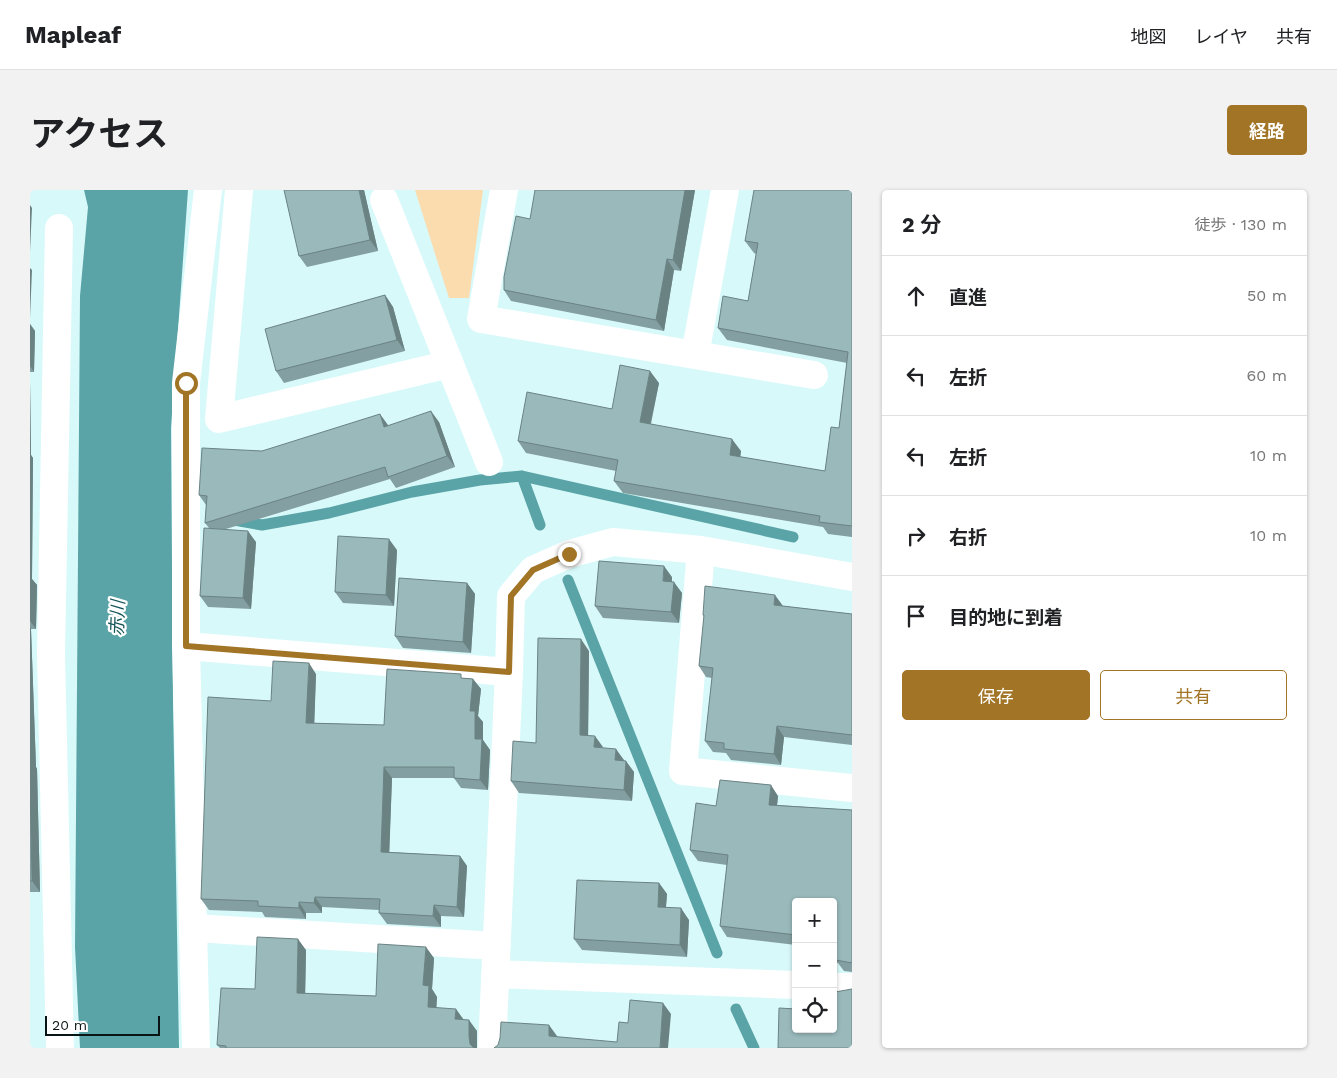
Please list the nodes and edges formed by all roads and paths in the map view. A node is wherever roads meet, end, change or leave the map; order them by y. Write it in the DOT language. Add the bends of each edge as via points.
graph roads {
  1 [pos="208,190"];
  2 [pos="238,190"];
  3 [pos="504,190"];
  4 [pos="725,190"];
  5 [pos="384,200"];
  6 [pos="59,228"];
  7 [pos="696,355"];
  8 [pos="450,364"];
  9 [pos="814,375"];
  10 [pos="489,462"];
  11 [pos="701,550"];
  12 [pos="852,577"];
  13 [pos="186,646"];
  14 [pos="41,654"];
  15 [pos="509,672"];
  16 [pos="852,788"];
  17 [pos="194,928"];
  18 [pos="496,946"];
  19 [pos="495,974"];
  20 [pos="792,985"];
  21 [pos="837,987"];
  22 [pos="852,987"];
  23 [pos="60,1048"];
  24 [pos="196,1048"];
  25 [pos="492,1048"];
  1 -- 13 [label="street" via="186,383"];
  2 -- 8 [label="street" via="219,419"];
  3 -- 7 [label="street" via="481,319"];
  4 -- 7 [label="street"];
  5 -- 8 [label="street"];
  6 -- 14 [label="street"];
  7 -- 9 [label="street"];
  8 -- 10 [label="street"];
  11 -- 12 [label="street"];
  11 -- 15 [label="street" via="613,542 569,554 533,570 511,596"];
  11 -- 16 [label="street" via="684,772"];
  13 -- 15 [label="street"];
  13 -- 17 [label="street"];
  14 -- 23 [label="street"];
  15 -- 18 [label="street"];
  17 -- 18 [label="street"];
  17 -- 24 [label="street"];
  18 -- 19 [label="street"];
  19 -- 20 [label="street"];
  19 -- 25 [label="street"];
  21 -- 22 [label="street"];
}
